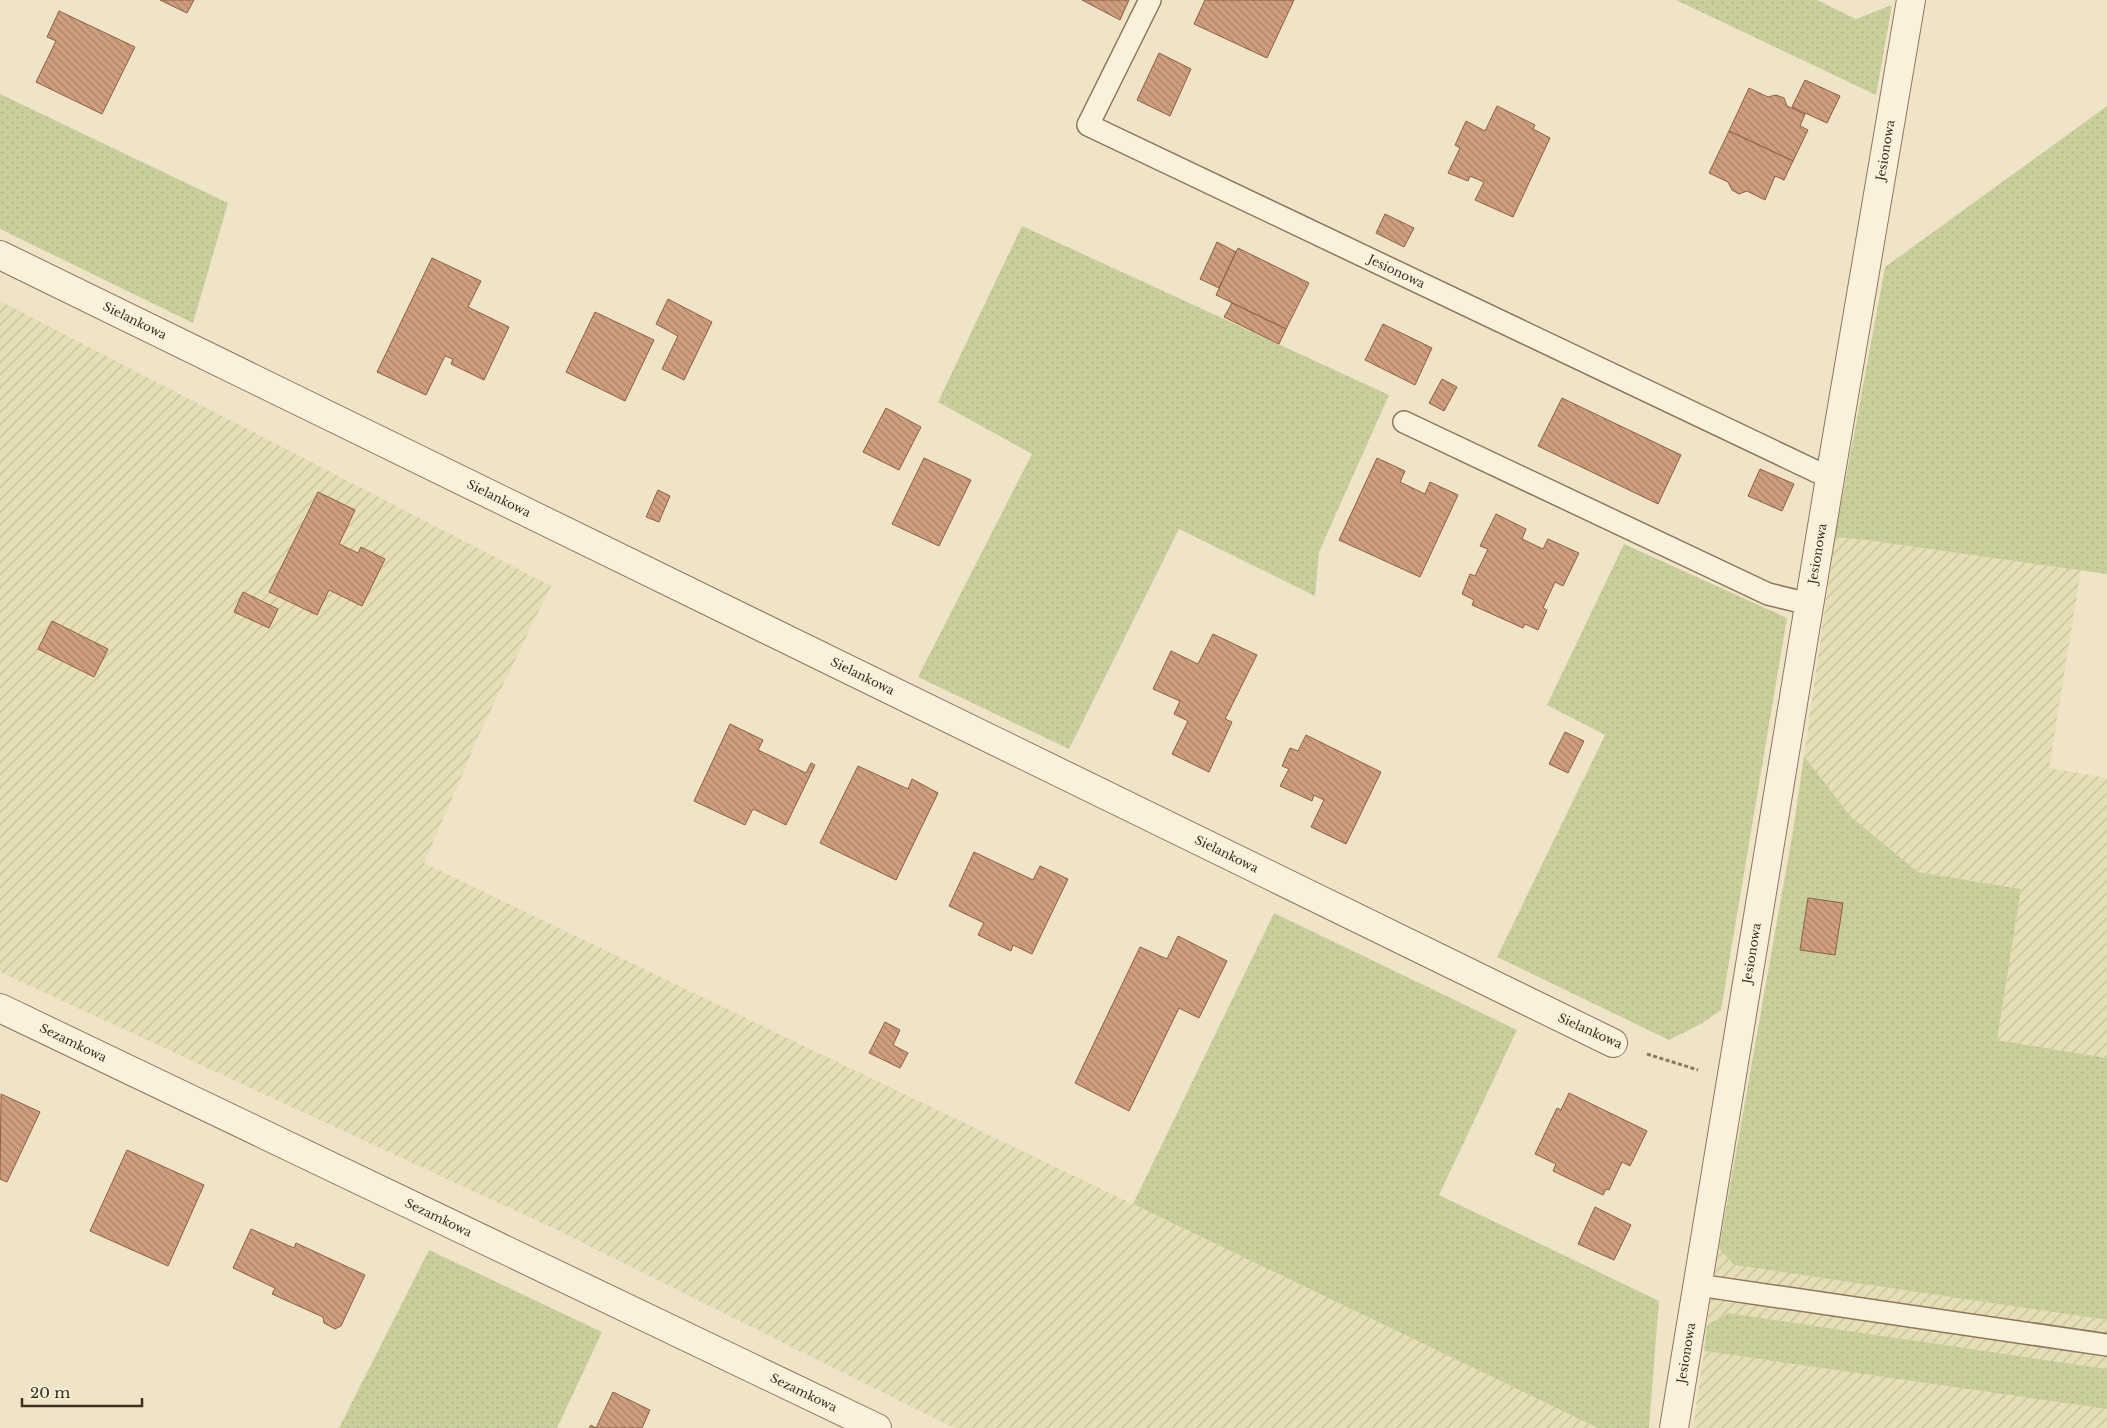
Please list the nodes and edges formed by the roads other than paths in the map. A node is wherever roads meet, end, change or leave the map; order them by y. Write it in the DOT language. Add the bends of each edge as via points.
graph roads {
  1 [pos="1150,0"];
  2 [pos="1911,0"];
  3 [pos="0,255"];
  4 [pos="1404,422"];
  5 [pos="1830,478"];
  6 [pos="1809,604"];
  7 [pos="0,1008"];
  8 [pos="1613,1043"];
  9 [pos="1698,1285"];
  10 [pos="2107,1345"];
  11 [pos="877,1428"];
  12 [pos="1674,1428"];
  1 -- 5 [label="lane, Jesionowa" via="1088,125"];
  2 -- 5 [label="street, Jesionowa"];
  3 -- 8 [label="street, Sielankowa"];
  4 -- 6 [label="lane" via="1768,594"];
  5 -- 6 [label="street, Jesionowa"];
  6 -- 9 [label="street, Jesionowa"];
  7 -- 11 [label="street, Sezamkowa"];
  9 -- 10 [label="lane"];
  9 -- 12 [label="street, Jesionowa"];
}
